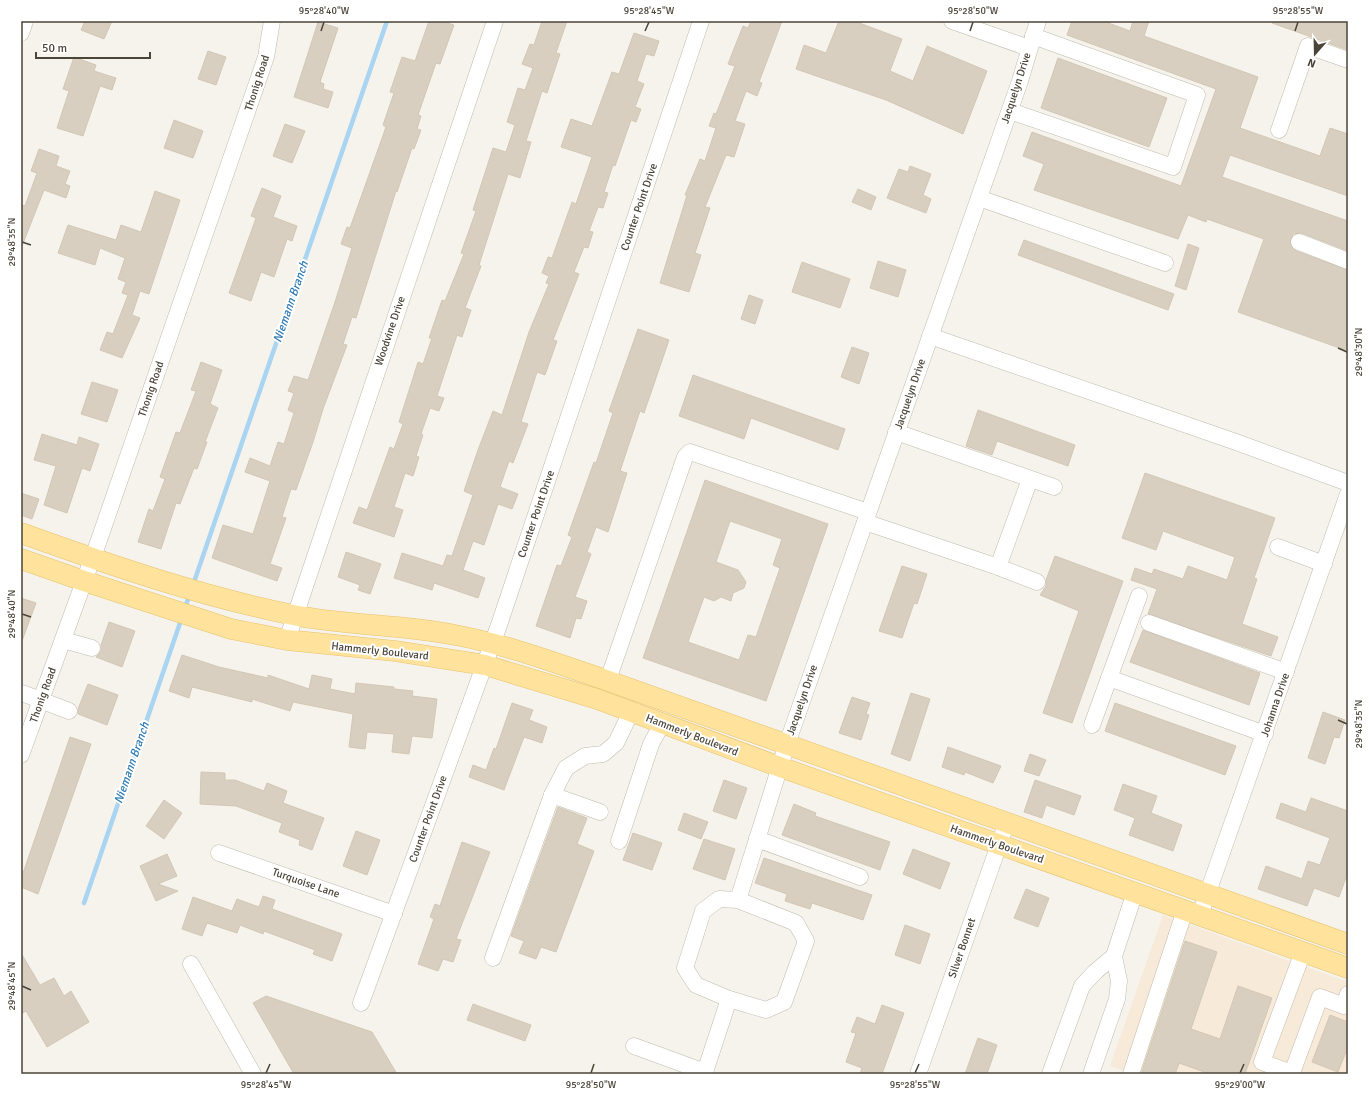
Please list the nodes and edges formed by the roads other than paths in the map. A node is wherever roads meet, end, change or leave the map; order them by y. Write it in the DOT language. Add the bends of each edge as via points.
graph roads {
  1 [pos="25,21"];
  2 [pos="272,21"];
  3 [pos="495,21"];
  4 [pos="701,21"];
  5 [pos="952,21"];
  6 [pos="21,33"];
  7 [pos="1033,35"];
  8 [pos="1348,60"];
  9 [pos="1010,111"];
  10 [pos="1279,130"];
  11 [pos="979,198"];
  12 [pos="1299,242"];
  13 [pos="1348,261"];
  14 [pos="1165,263"];
  15 [pos="930,336"];
  16 [pos="896,432"];
  17 [pos="1030,479"];
  18 [pos="1348,483"];
  19 [pos="1054,487"];
  20 [pos="1348,494"];
  21 [pos="867,517"];
  22 [pos="1345,517"];
  23 [pos="21,533"];
  24 [pos="1278,547"];
  25 [pos="21,559"];
  26 [pos="92,559"];
  27 [pos="1324,564"];
  28 [pos="998,567"];
  29 [pos="84,581"];
  30 [pos="1037,582"];
  31 [pos="1139,596"];
  32 [pos="294,616"];
  33 [pos="1149,623"];
  34 [pos="63,640"];
  35 [pos="287,640"];
  36 [pos="492,644"];
  37 [pos="92,648"];
  38 [pos="485,665"];
  39 [pos="1286,672"];
  40 [pos="1109,678"];
  41 [pos="608,680"];
  42 [pos="22,693"];
  43 [pos="41,700"];
  44 [pos="69,711"];
  45 [pos="631,712"];
  46 [pos="662,724"];
  47 [pos="1092,725"];
  48 [pos="1265,734"];
  49 [pos="787,744"];
  50 [pos="21,755"];
  51 [pos="780,768"];
  52 [pos="552,795"];
  53 [pos="600,812"];
  54 [pos="1007,822"];
  55 [pos="757,839"];
  56 [pos="619,841"];
  57 [pos="999,845"];
  58 [pos="218,853"];
  59 [pos="860,877"];
  60 [pos="1135,892"];
  61 [pos="1209,894"];
  62 [pos="738,900"];
  63 [pos="1193,913"];
  64 [pos="394,914"];
  65 [pos="1348,944"];
  66 [pos="1303,952"];
  67 [pos="1114,956"];
  68 [pos="493,958"];
  69 [pos="190,964"];
  70 [pos="1348,968"];
  71 [pos="1348,994"];
  72 [pos="728,999"];
  73 [pos="361,1003"];
  74 [pos="634,1046"];
  75 [pos="708,1073"];
  76 [pos="252,1074"];
  77 [pos="918,1074"];
  78 [pos="1050,1074"];
  79 [pos="1091,1074"];
  80 [pos="1131,1074"];
  1 -- 6 [label="street"];
  2 -- 26 [label="street, Thonig Road" via="266,57"];
  3 -- 32 [label="street, Woodvine Drive"];
  4 -- 36 [label="street, Counter Point Drive"];
  5 -- 7 [label="street"];
  7 -- 9 [label="street, Jacquelyn Drive"];
  7 -- 9 [label="street" via="1197,95 1173,167"];
  8 -- 10 [label="street" via="1308,46"];
  9 -- 11 [label="street, Jacquelyn Drive"];
  11 -- 14 [label="street"];
  11 -- 15 [label="street, Jacquelyn Drive"];
  12 -- 13 [label="street"];
  15 -- 16 [label="street, Jacquelyn Drive"];
  15 -- 18 [label="street"];
  16 -- 17 [label="street"];
  16 -- 21 [label="street, Jacquelyn Drive"];
  17 -- 19 [label="street"];
  17 -- 28 [label="street"];
  20 -- 22 [label="street, Johanna Drive"];
  21 -- 28 [label="street"];
  21 -- 41 [label="street" via="690,452 685,457"];
  21 -- 49 [label="street, Jacquelyn Drive"];
  22 -- 27 [label="street, Johanna Drive"];
  23 -- 26 [label="main road, Hammerly Boulevard"];
  24 -- 27 [label="street"];
  25 -- 29 [label="main road, Hammerly Boulevard"];
  26 -- 29 [label="street, Thonig Road"];
  26 -- 32 [label="main road, Hammerly Boulevard" via="177,587"];
  27 -- 39 [label="street, Johanna Drive"];
  28 -- 30 [label="street"];
  29 -- 34 [label="street, Thonig Road"];
  29 -- 35 [label="main road, Hammerly Boulevard" via="232,629"];
  31 -- 40 [label="street"];
  32 -- 35 [label="street, Woodvine Drive"];
  32 -- 36 [label="main road, Hammerly Boulevard" via="407,628 455,635"];
  33 -- 39 [label="street"];
  34 -- 37 [label="street"];
  34 -- 43 [label="street, Thonig Road"];
  35 -- 38 [label="main road, Hammerly Boulevard" via="395,651"];
  36 -- 38 [label="street, Counter Point Drive"];
  36 -- 41 [label="main road, Hammerly Boulevard"];
  38 -- 45 [label="main road, Hammerly Boulevard"];
  38 -- 64 [label="street, Counter Point Drive"];
  39 -- 48 [label="street, Johanna Drive"];
  40 -- 47 [label="street"];
  40 -- 48 [label="street"];
  41 -- 49 [label="main road, Hammerly Boulevard"];
  42 -- 43 [label="street"];
  43 -- 44 [label="street"];
  43 -- 50 [label="street, Thonig Road"];
  45 -- 46 [label="main road, Hammerly Boulevard"];
  45 -- 52 [label="street" via="616,744 603,754 585,756 566,768"];
  46 -- 51 [label="main road, Hammerly Boulevard"];
  46 -- 56 [label="street" via="651,744"];
  48 -- 61 [label="street, Johanna Drive"];
  49 -- 51 [label="street, Jacquelyn Drive"];
  49 -- 54 [label="main road, Hammerly Boulevard"];
  51 -- 55 [label="street, Jacquelyn Drive"];
  51 -- 57 [label="main road, Hammerly Boulevard"];
  52 -- 53 [label="street"];
  52 -- 68 [label="street"];
  54 -- 57 [label="street, Silver Bonnet"];
  54 -- 61 [label="main road, Hammerly Boulevard"];
  55 -- 59 [label="street"];
  55 -- 62 [label="street, Jacquelyn Drive"];
  57 -- 60 [label="main road, Hammerly Boulevard"];
  57 -- 77 [label="street, Silver Bonnet"];
  58 -- 64 [label="street, Turquoise Lane"];
  60 -- 63 [label="main road, Hammerly Boulevard"];
  60 -- 67 [label="street"];
  61 -- 63 [label="street, Johanna Drive"];
  61 -- 65 [label="main road, Hammerly Boulevard"];
  62 -- 72 [label="street" via="720,899 704,911 685,968 696,985"];
  62 -- 72 [label="street" via="796,923 806,941 784,1002 766,1010"];
  63 -- 66 [label="main road, Hammerly Boulevard"];
  63 -- 80 [label="street, Johanna Drive"];
  64 -- 73 [label="street, Counter Point Drive"];
  66 -- 70 [label="main road, Hammerly Boulevard"];
  66 -- 71 [label="street" via="1262,1062 1292,1073 1320,997 1344,1006"];
  67 -- 78 [label="street" via="1082,986"];
  67 -- 79 [label="street" via="1119,981 1116,999"];
  69 -- 76 [label="street"];
  72 -- 75 [label="street"];
  74 -- 75 [label="street"];
}
